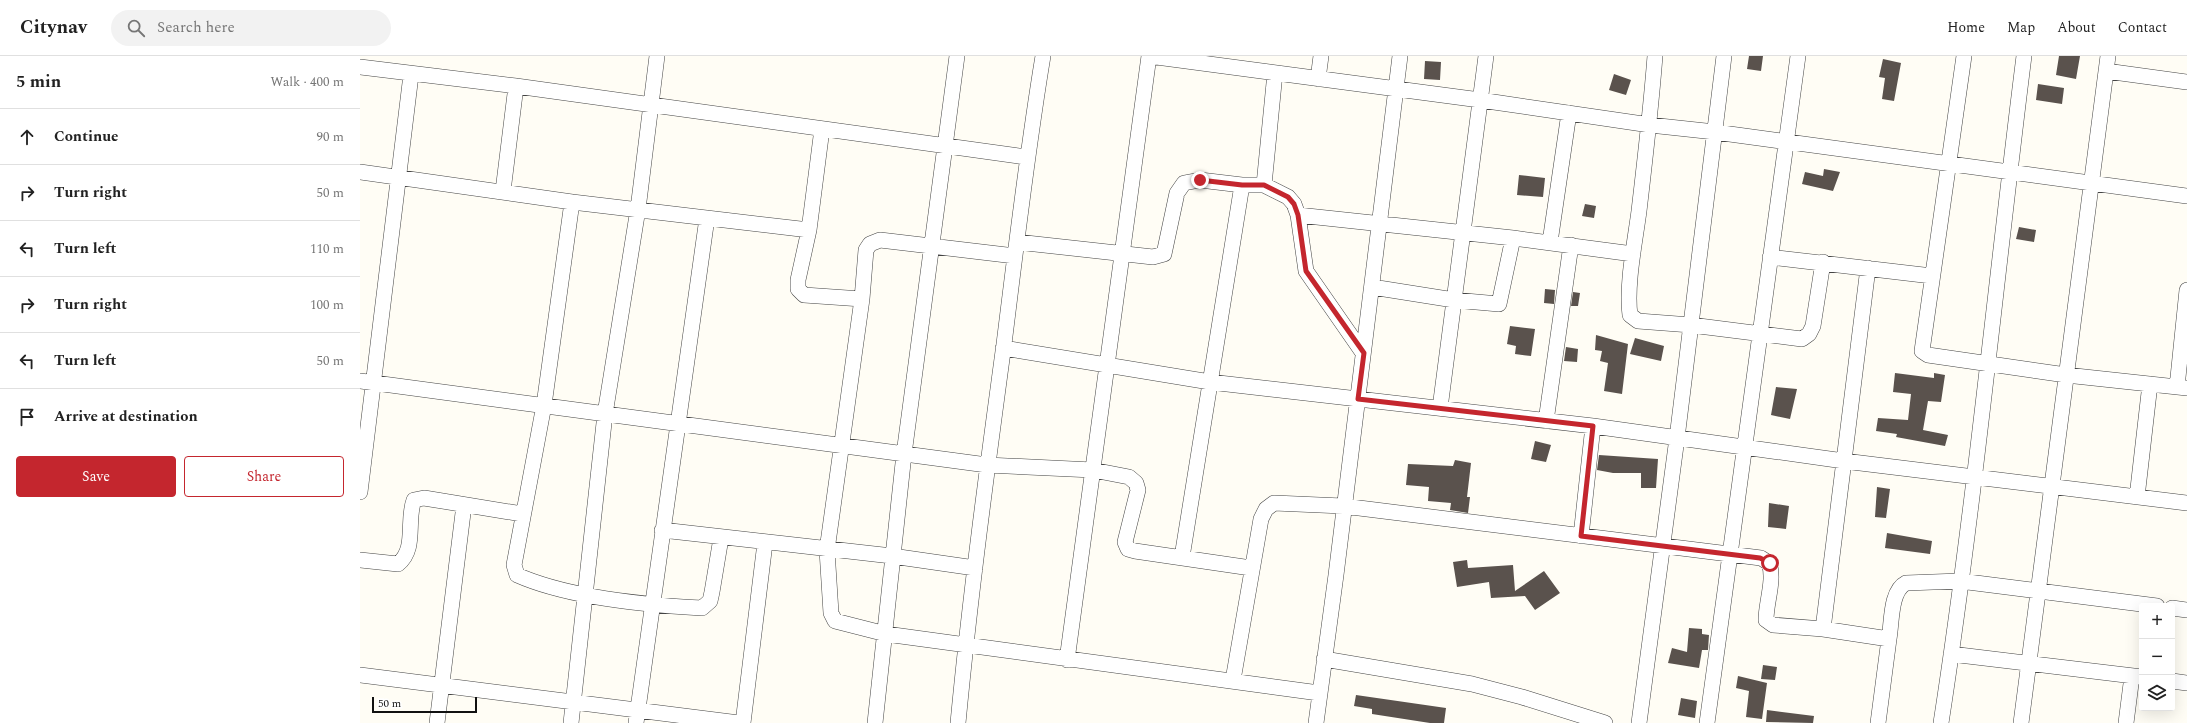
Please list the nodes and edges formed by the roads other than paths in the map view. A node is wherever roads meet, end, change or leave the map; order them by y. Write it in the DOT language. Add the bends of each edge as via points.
graph roads {
  1 [pos="657,56"];
  2 [pos="957,56"];
  3 [pos="1043,56"];
  4 [pos="1149,56"];
  5 [pos="1321,56"];
  6 [pos="1400,56"];
  7 [pos="1486,56"];
  8 [pos="1655,56"];
  9 [pos="1724,56"];
  10 [pos="1798,56"];
  11 [pos="1964,56"];
  12 [pos="2024,56"];
  13 [pos="2108,56"];
  14 [pos="360,67"];
  15 [pos="2106,71"];
  16 [pos="1275,73"];
  17 [pos="411,75"];
  18 [pos="1318,79"];
  19 [pos="2187,82"];
  20 [pos="516,86"];
  21 [pos="1396,90"];
  22 [pos="1480,100"];
  23 [pos="651,105"];
  24 [pos="1569,113"];
  25 [pos="1650,125"];
  26 [pos="822,129"];
  27 [pos="1715,132"];
  28 [pos="1786,143"];
  29 [pos="946,145"];
  30 [pos="1026,157"];
  31 [pos="1949,164"];
  32 [pos="360,172"];
  33 [pos="2009,173"];
  34 [pos="399,177"];
  35 [pos="1242,185"];
  36 [pos="1264,185"];
  37 [pos="2091,185"];
  38 [pos="503,192"];
  39 [pos="2187,196"];
  40 [pos="572,202"];
  41 [pos="638,209"];
  42 [pos="1298,215"];
  43 [pos="707,218"];
  44 [pos="1380,222"];
  45 [pos="809,230"];
  46 [pos="1462,232"];
  47 [pos="1514,238"];
  48 [pos="1550,242"];
  49 [pos="1572,245"];
  50 [pos="932,246"];
  51 [pos="1016,249"];
  52 [pos="1633,254"];
  53 [pos="1122,255"];
  54 [pos="1770,257"];
  55 [pos="1824,262"];
  56 [pos="1868,268"];
  57 [pos="1932,276"];
  58 [pos="1372,287"];
  59 [pos="2187,290"];
  60 [pos="862,299"];
  61 [pos="1454,300"];
  62 [pos="1691,325"];
  63 [pos="1760,333"];
  64 [pos="1003,348"];
  65 [pos="1364,353"];
  66 [pos="1989,364"];
  67 [pos="1106,365"];
  68 [pos="2066,375"];
  69 [pos="366,382"];
  70 [pos="1210,382"];
  71 [pos="2150,384"];
  72 [pos="2182,387"];
  73 [pos="1358,399"];
  74 [pos="544,405"];
  75 [pos="1440,408"];
  76 [pos="605,414"];
  77 [pos="1546,421"];
  78 [pos="679,424"];
  79 [pos="1593,426"];
  80 [pos="1677,438"];
  81 [pos="840,445"];
  82 [pos="1743,447"];
  83 [pos="904,454"];
  84 [pos="1844,461"];
  85 [pos="987,465"];
  86 [pos="1093,470"];
  87 [pos="1974,476"];
  88 [pos="2052,486"];
  89 [pos="360,492"];
  90 [pos="2137,496"];
  91 [pos="2187,503"];
  92 [pos="464,506"];
  93 [pos="1344,506"];
  94 [pos="522,514"];
  95 [pos="662,530"];
  96 [pos="1581,536"];
  97 [pos="721,538"];
  98 [pos="765,543"];
  99 [pos="1663,547"];
  100 [pos="827,550"];
  101 [pos="1730,555"];
  102 [pos="892,556"];
  103 [pos="1182,557"];
  104 [pos="360,560"];
  105 [pos="975,568"];
  106 [pos="1251,568"];
  107 [pos="1960,580"];
  108 [pos="2038,590"];
  109 [pos="584,594"];
  110 [pos="2139,604"];
  111 [pos="652,605"];
  112 [pos="2175,608"];
  113 [pos="2187,610"];
  114 [pos="1823,629"];
  115 [pos="886,634"];
  116 [pos="1889,639"];
  117 [pos="965,646"];
  118 [pos="1952,654"];
  119 [pos="1324,659"];
  120 [pos="1067,660"];
  121 [pos="2029,663"];
  122 [pos="360,676"];
  123 [pos="2137,677"];
  124 [pos="1233,680"];
  125 [pos="2175,681"];
  126 [pos="2187,683"];
  127 [pos="441,684"];
  128 [pos="1319,693"];
  129 [pos="573,701"];
  130 [pos="637,716"];
  131 [pos="437,723"];
  132 [pos="571,723"];
  133 [pos="739,723"];
  134 [pos="743,723"];
  135 [pos="875,723"];
  136 [pos="958,723"];
  137 [pos="1316,723"];
  138 [pos="1605,723"];
  139 [pos="1639,723"];
  140 [pos="1707,723"];
  141 [pos="1878,723"];
  142 [pos="1941,723"];
  143 [pos="2022,723"];
  144 [pos="2126,723"];
  1 -- 23 [label="street"];
  2 -- 29 [label="street"];
  3 -- 30 [label="street"];
  4 -- 16 [label="street"];
  4 -- 53 [label="street"];
  5 -- 18 [label="street"];
  6 -- 21 [label="street"];
  7 -- 22 [label="street"];
  8 -- 25 [label="street"];
  9 -- 27 [label="street"];
  10 -- 28 [label="street"];
  11 -- 31 [label="street"];
  12 -- 33 [label="street"];
  13 -- 15 [label="street"];
  14 -- 17 [label="street"];
  15 -- 19 [label="street"];
  15 -- 37 [label="street"];
  16 -- 18 [label="street"];
  16 -- 36 [label="street"];
  17 -- 20 [label="street"];
  17 -- 34 [label="street"];
  18 -- 21 [label="street"];
  20 -- 23 [label="street"];
  20 -- 38 [label="street"];
  21 -- 22 [label="street"];
  21 -- 44 [label="street"];
  22 -- 24 [label="street"];
  22 -- 46 [label="street"];
  23 -- 26 [label="street"];
  23 -- 41 [label="street"];
  24 -- 25 [label="street"];
  24 -- 48 [label="street"];
  25 -- 27 [label="street"];
  25 -- 52 [label="street"];
  26 -- 29 [label="street"];
  26 -- 45 [label="street"];
  27 -- 28 [label="street"];
  27 -- 62 [label="street"];
  28 -- 31 [label="street"];
  28 -- 54 [label="street"];
  29 -- 30 [label="street"];
  29 -- 50 [label="street"];
  30 -- 51 [label="street"];
  31 -- 33 [label="street"];
  31 -- 57 [label="street"];
  32 -- 34 [label="street"];
  33 -- 37 [label="street"];
  33 -- 66 [label="street"];
  34 -- 38 [label="street"];
  34 -- 69 [label="street"];
  35 -- 36 [label="street"];
  35 -- 53 [label="street" via="1200,180 1184,183 1177,193 1164,254 1153,257"];
  35 -- 70 [label="street"];
  36 -- 42 [label="street" via="1288,197"];
  37 -- 39 [label="street"];
  37 -- 68 [label="street"];
  38 -- 40 [label="street"];
  40 -- 41 [label="street"];
  40 -- 74 [label="street"];
  41 -- 43 [label="street"];
  41 -- 76 [label="street"];
  42 -- 44 [label="street"];
  42 -- 65 [label="street" via="1306,271"];
  43 -- 45 [label="street"];
  43 -- 78 [label="street"];
  44 -- 46 [label="street"];
  44 -- 58 [label="street"];
  45 -- 60 [label="street" via="798,289 804,295"];
  46 -- 47 [label="street"];
  46 -- 61 [label="street"];
  47 -- 48 [label="street"];
  47 -- 61 [label="street" via="1499,304"];
  48 -- 49 [label="street"];
  49 -- 52 [label="street"];
  49 -- 77 [label="street"];
  50 -- 51 [label="street"];
  50 -- 60 [label="street" via="880,240 870,244 866,250"];
  50 -- 83 [label="street"];
  51 -- 53 [label="street"];
  51 -- 64 [label="street"];
  52 -- 62 [label="street" via="1630,315 1638,321"];
  53 -- 67 [label="street"];
  54 -- 55 [label="street"];
  54 -- 63 [label="street"];
  55 -- 56 [label="street"];
  55 -- 63 [label="street" via="1810,334 1802,338"];
  56 -- 57 [label="street"];
  56 -- 84 [label="street"];
  57 -- 66 [label="street" via="1922,351 1928,355"];
  58 -- 61 [label="street"];
  58 -- 65 [label="street"];
  59 -- 72 [label="street"];
  60 -- 81 [label="street"];
  61 -- 75 [label="street"];
  62 -- 63 [label="street"];
  62 -- 80 [label="street"];
  63 -- 82 [label="street"];
  64 -- 67 [label="street"];
  64 -- 85 [label="street"];
  65 -- 73 [label="street"];
  66 -- 68 [label="street"];
  66 -- 87 [label="street"];
  67 -- 70 [label="street"];
  67 -- 86 [label="street"];
  68 -- 71 [label="street"];
  68 -- 88 [label="street"];
  69 -- 74 [label="street"];
  69 -- 89 [label="street"];
  70 -- 73 [label="street"];
  70 -- 103 [label="street"];
  71 -- 72 [label="street"];
  71 -- 90 [label="street"];
  73 -- 75 [label="street"];
  73 -- 93 [label="street"];
  74 -- 76 [label="street"];
  74 -- 94 [label="street"];
  75 -- 77 [label="street"];
  76 -- 78 [label="street"];
  76 -- 109 [label="street"];
  77 -- 79 [label="street"];
  78 -- 81 [label="street"];
  78 -- 95 [label="street"];
  79 -- 80 [label="street"];
  79 -- 96 [label="street"];
  80 -- 82 [label="street"];
  80 -- 99 [label="street"];
  81 -- 83 [label="street"];
  81 -- 100 [label="street"];
  82 -- 84 [label="street"];
  82 -- 101 [label="street"];
  83 -- 85 [label="street"];
  83 -- 102 [label="street"];
  84 -- 87 [label="street"];
  84 -- 114 [label="street"];
  85 -- 86 [label="street"];
  85 -- 105 [label="street"];
  86 -- 103 [label="street" via="1129,477 1136,483 1138,490 1125,542 1128,549"];
  86 -- 120 [label="street"];
  87 -- 88 [label="street"];
  87 -- 107 [label="street"];
  88 -- 90 [label="street"];
  88 -- 108 [label="street"];
  90 -- 91 [label="street"];
  92 -- 94 [label="street"];
  92 -- 104 [label="street" via="424,498 414,500 406,558 398,564"];
  92 -- 127 [label="street"];
  93 -- 96 [label="street"];
  93 -- 106 [label="street" via="1274,503 1266,509 1261,519"];
  93 -- 119 [label="street"];
  94 -- 109 [label="street" via="514,565 517,575"];
  95 -- 97 [label="street"];
  95 -- 111 [label="street"];
  96 -- 99 [label="street"];
  97 -- 98 [label="street"];
  97 -- 111 [label="street" via="710,601 702,608"];
  98 -- 100 [label="street"];
  98 -- 134 [label="street"];
  99 -- 101 [label="street"];
  99 -- 139 [label="street"];
  100 -- 102 [label="street"];
  100 -- 115 [label="street" via="831,613 835,621"];
  101 -- 114 [label="street" via="1760,558 1770,563 1772,571 1766,620 1773,625"];
  101 -- 140 [label="street"];
  102 -- 105 [label="street"];
  102 -- 115 [label="street"];
  103 -- 106 [label="street"];
  105 -- 117 [label="street"];
  106 -- 124 [label="street"];
  107 -- 108 [label="street"];
  107 -- 116 [label="street" via="1906,583 1900,586 1896,595"];
  107 -- 118 [label="street"];
  108 -- 110 [label="street"];
  108 -- 121 [label="street"];
  109 -- 111 [label="street"];
  109 -- 129 [label="street"];
  111 -- 130 [label="street"];
  112 -- 113 [label="street"];
  114 -- 116 [label="street"];
  115 -- 117 [label="street"];
  115 -- 135 [label="street"];
  116 -- 141 [label="street"];
  117 -- 120 [label="street"];
  117 -- 136 [label="street"];
  118 -- 121 [label="street"];
  118 -- 142 [label="street"];
  119 -- 128 [label="street"];
  119 -- 138 [label="street" via="1472,684"];
  120 -- 124 [label="street"];
  121 -- 123 [label="street"];
  121 -- 143 [label="street"];
  122 -- 127 [label="street"];
  123 -- 144 [label="street"];
  124 -- 128 [label="street"];
  125 -- 126 [label="street"];
  127 -- 129 [label="street"];
  127 -- 131 [label="street"];
  128 -- 137 [label="street"];
  129 -- 130 [label="street"];
  129 -- 132 [label="street"];
  130 -- 133 [label="street"];
}
